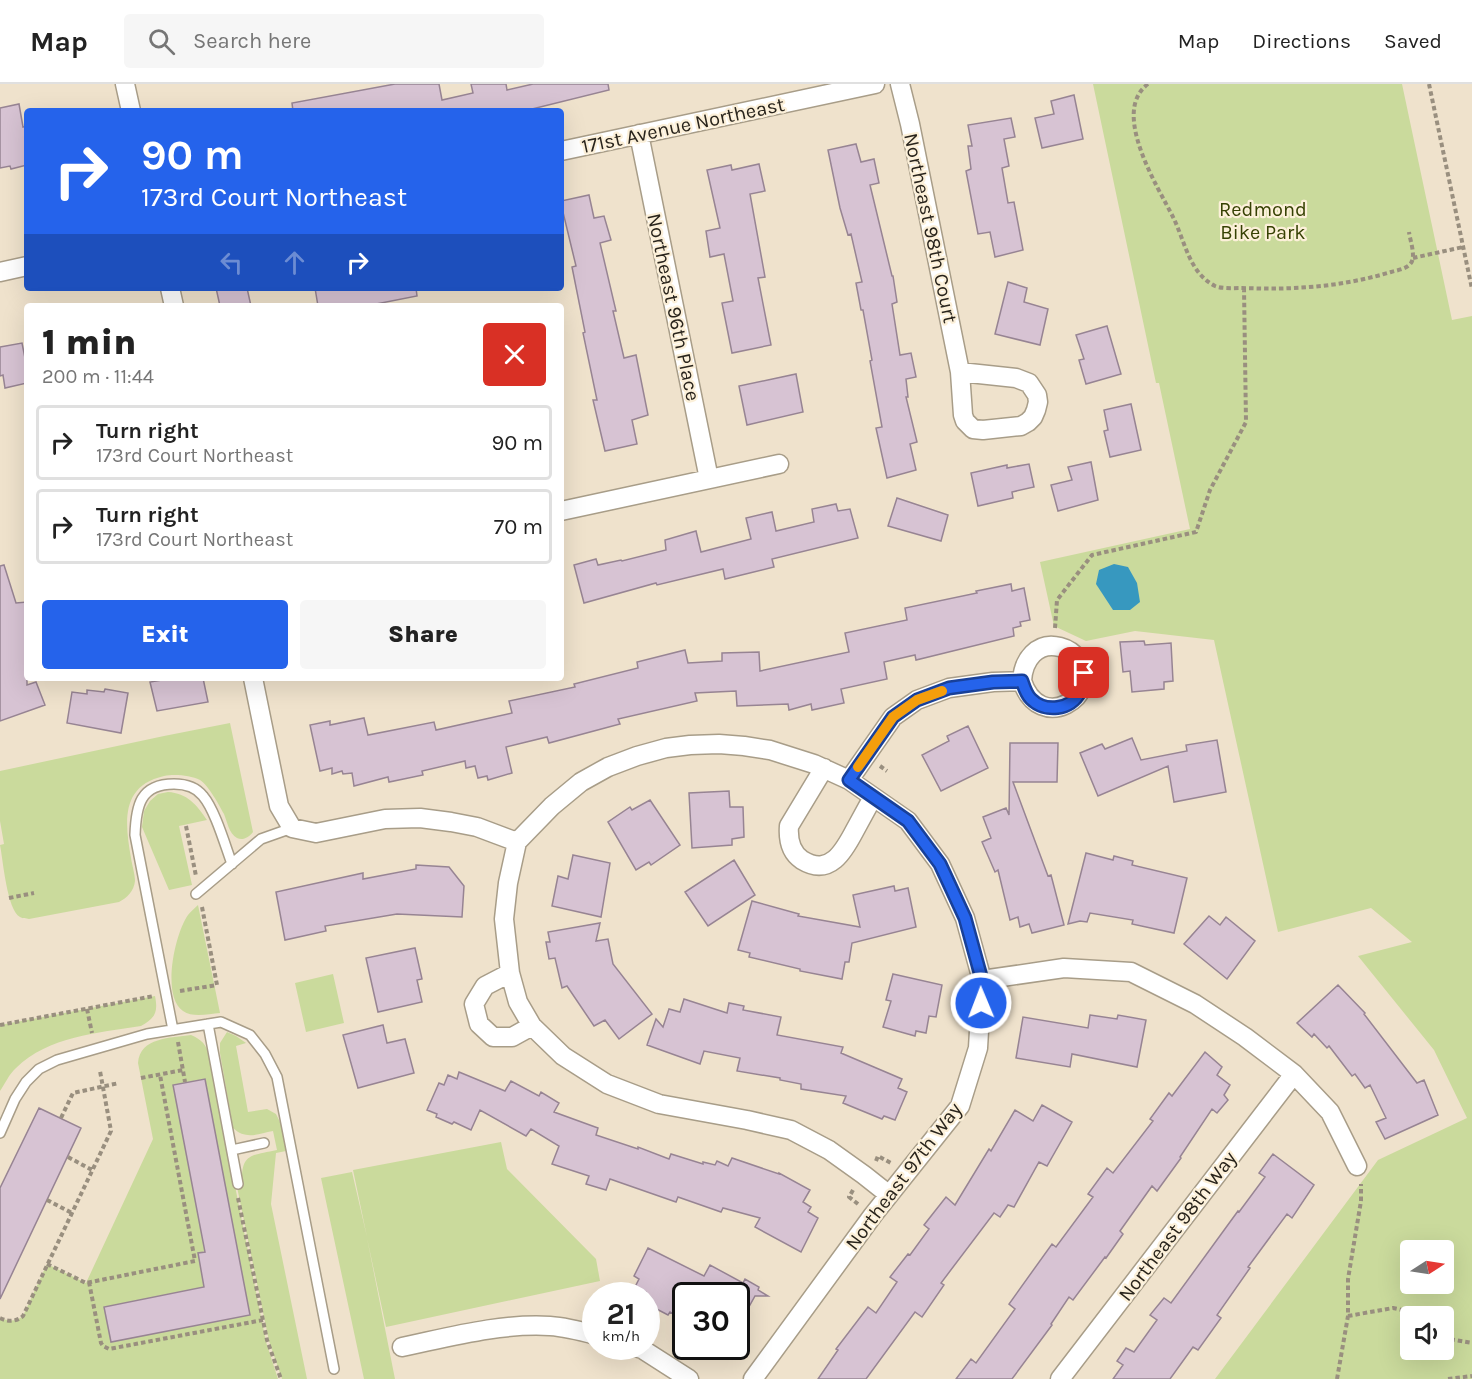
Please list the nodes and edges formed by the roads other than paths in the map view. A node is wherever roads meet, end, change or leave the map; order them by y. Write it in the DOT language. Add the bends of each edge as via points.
graph roads {
  1 [pos="125,84"];
  2 [pos="875,84"];
  3 [pos="900,84"];
  4 [pos="130,108"];
  5 [pos="639,134"];
  6 [pos="564,150"];
  7 [pos="24,267"];
  8 [pos="0,272"];
  9 [pos="960,372"];
  10 [pos="779,464"];
  11 [pos="709,479"];
  12 [pos="564,510"];
  13 [pos="254,681"];
  14 [pos="1022,681"];
  15 [pos="824,768"];
  16 [pos="849,780"];
  17 [pos="873,797"];
  18 [pos="292,828"];
  19 [pos="517,842"];
  20 [pos="232,864"];
  21 [pos="196,894"];
  22 [pos="510,973"];
  23 [pos="982,980"];
  24 [pos="208,1024"];
  25 [pos="532,1026"];
  26 [pos="174,1030"];
  27 [pos="1294,1074"];
  28 [pos="0,1133"];
  29 [pos="264,1143"];
  30 [pos="232,1150"];
  31 [pos="1357,1166"];
  32 [pos="238,1185"];
  33 [pos="888,1194"];
  34 [pos="582,1332"];
  35 [pos="402,1347"];
  36 [pos="659,1360"];
  37 [pos="334,1369"];
  38 [pos="689,1379"];
  39 [pos="753,1379"];
  40 [pos="1060,1379"];
  1 -- 4 [label="street"];
  2 -- 5 [label="street, 171st Avenue Northeast"];
  3 -- 9 [label="street, Northeast 98th Court"];
  5 -- 6 [label="street, 171st Avenue Northeast"];
  5 -- 11 [label="street, Northeast 96th Place"];
  7 -- 8 [label="street"];
  9 -- 9 [label="street, Northeast 98th Court" via="963,416 968,426 983,430 1021,426 1033,417 1038,402 1029,383"];
  10 -- 11 [label="street"];
  11 -- 12 [label="street"];
  13 -- 18 [label="street" via="279,806"];
  14 -- 14 [label="street" via="1031,699 1039,705 1058,708 1075,700 1084,673 1076,656 1049,646 1026,662"];
  14 -- 16 [label="street" via="949,688 917,700 893,717"];
  15 -- 16 [label="street, Northeast 97th Way"];
  15 -- 17 [label="street" via="789,826 789,843 805,862 821,865 837,859"];
  15 -- 19 [label="street, Northeast 97th Way" via="770,750 744,746 666,748 608,767 581,782"];
  16 -- 17 [label="street, Northeast 97th Way"];
  17 -- 23 [label="street, Northeast 97th Way" via="908,821 940,864 965,918"];
  18 -- 19 [label="street" via="316,833 385,819 420,818 477,827"];
  18 -- 20 [label="lane" via="261,839"];
  19 -- 22 [label="street" via="504,919"];
  20 -- 21 [label="lane"];
  20 -- 26 [label="lane" via="203,795 190,786 163,784 144,796 136,815 135,834"];
  22 -- 25 [label="street" via="518,1002"];
  22 -- 25 [label="street" via="485,986 474,1004 478,1024 493,1037 512,1037"];
  23 -- 27 [label="street" via="1064,968 1131,972 1195,1004"];
  23 -- 33 [label="street, Northeast 97th Way" via="978,1048 960,1106"];
  24 -- 26 [label="lane"];
  24 -- 30 [label="lane"];
  24 -- 37 [label="lane" via="221,1022 250,1035 277,1077"];
  25 -- 33 [label="street" via="563,1056 607,1084 659,1104 791,1130 829,1150"];
  26 -- 28 [label="lane" via="57,1060 39,1069 15,1099"];
  27 -- 31 [label="street" via="1330,1113"];
  27 -- 40 [label="street, Northeast 98th Way"];
  29 -- 30 [label="lane"];
  30 -- 32 [label="lane"];
  33 -- 39 [label="street, Northeast 97th Way"];
  34 -- 35 [label="street" via="550,1326 508,1327"];
  36 -- 38 [label="street"];
}
